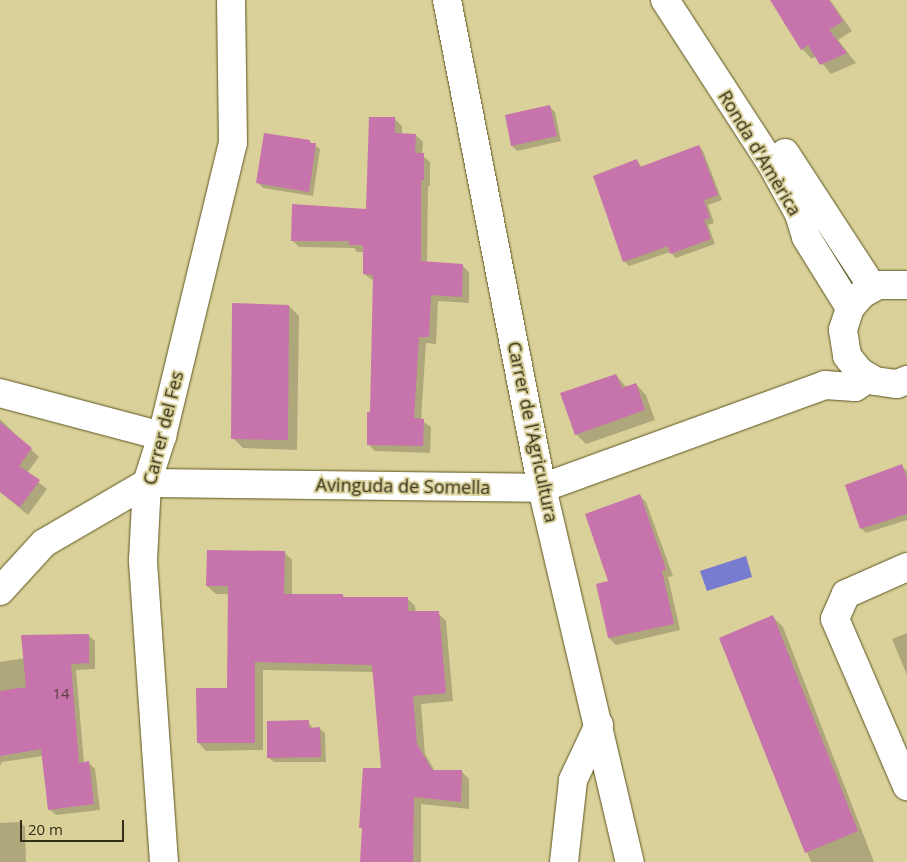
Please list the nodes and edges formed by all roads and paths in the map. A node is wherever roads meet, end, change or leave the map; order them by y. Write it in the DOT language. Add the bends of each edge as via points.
graph roads {
  1 [pos="231,0"];
  2 [pos="448,0"];
  3 [pos="665,0"];
  4 [pos="687,0"];
  5 [pos="906,283"];
  6 [pos="873,288"];
  7 [pos="850,308"];
  8 [pos="847,356"];
  9 [pos="869,378"];
  10 [pos="825,385"];
  11 [pos="904,389"];
  12 [pos="0,393"];
  13 [pos="162,436"];
  14 [pos="147,483"];
  15 [pos="542,488"];
  16 [pos="907,567"];
  17 [pos="0,590"];
  18 [pos="599,725"];
  19 [pos="907,786"];
  20 [pos="164,862"];
  21 [pos="564,862"];
  22 [pos="630,862"];
  1 -- 13 [label="street, Carrer del Fes" via="233,143"];
  2 -- 15 [label="street, Carrer de l'Agricultura"];
  3 -- 7 [label="street, Ronda d'Amèrica" via="783,184 799,214 806,237"];
  4 -- 6 [label="street, Ronda d'Amèrica"];
  5 -- 6 [label="street"];
  6 -- 7 [label="street" via="862,294"];
  7 -- 8 [label="street" via="843,330"];
  8 -- 9 [label="street"];
  8 -- 10 [label="street"];
  9 -- 10 [label="street, Avinguda de Somella" via="855,388"];
  9 -- 11 [label="street"];
  10 -- 15 [label="street, Avinguda de Somella"];
  12 -- 13 [label="street"];
  13 -- 14 [label="street, Carrer del Fes"];
  14 -- 15 [label="street, Avinguda de Somella"];
  14 -- 17 [label="street" via="44,543"];
  14 -- 20 [label="street, Carrer del Fes" via="143,560"];
  15 -- 18 [label="street, Carrer de l'Agricultura"];
  16 -- 19 [label="street" via="846,594 835,619"];
  18 -- 21 [label="street" via="573,780"];
  18 -- 22 [label="street, Carrer de l'Agricultura"];
}
